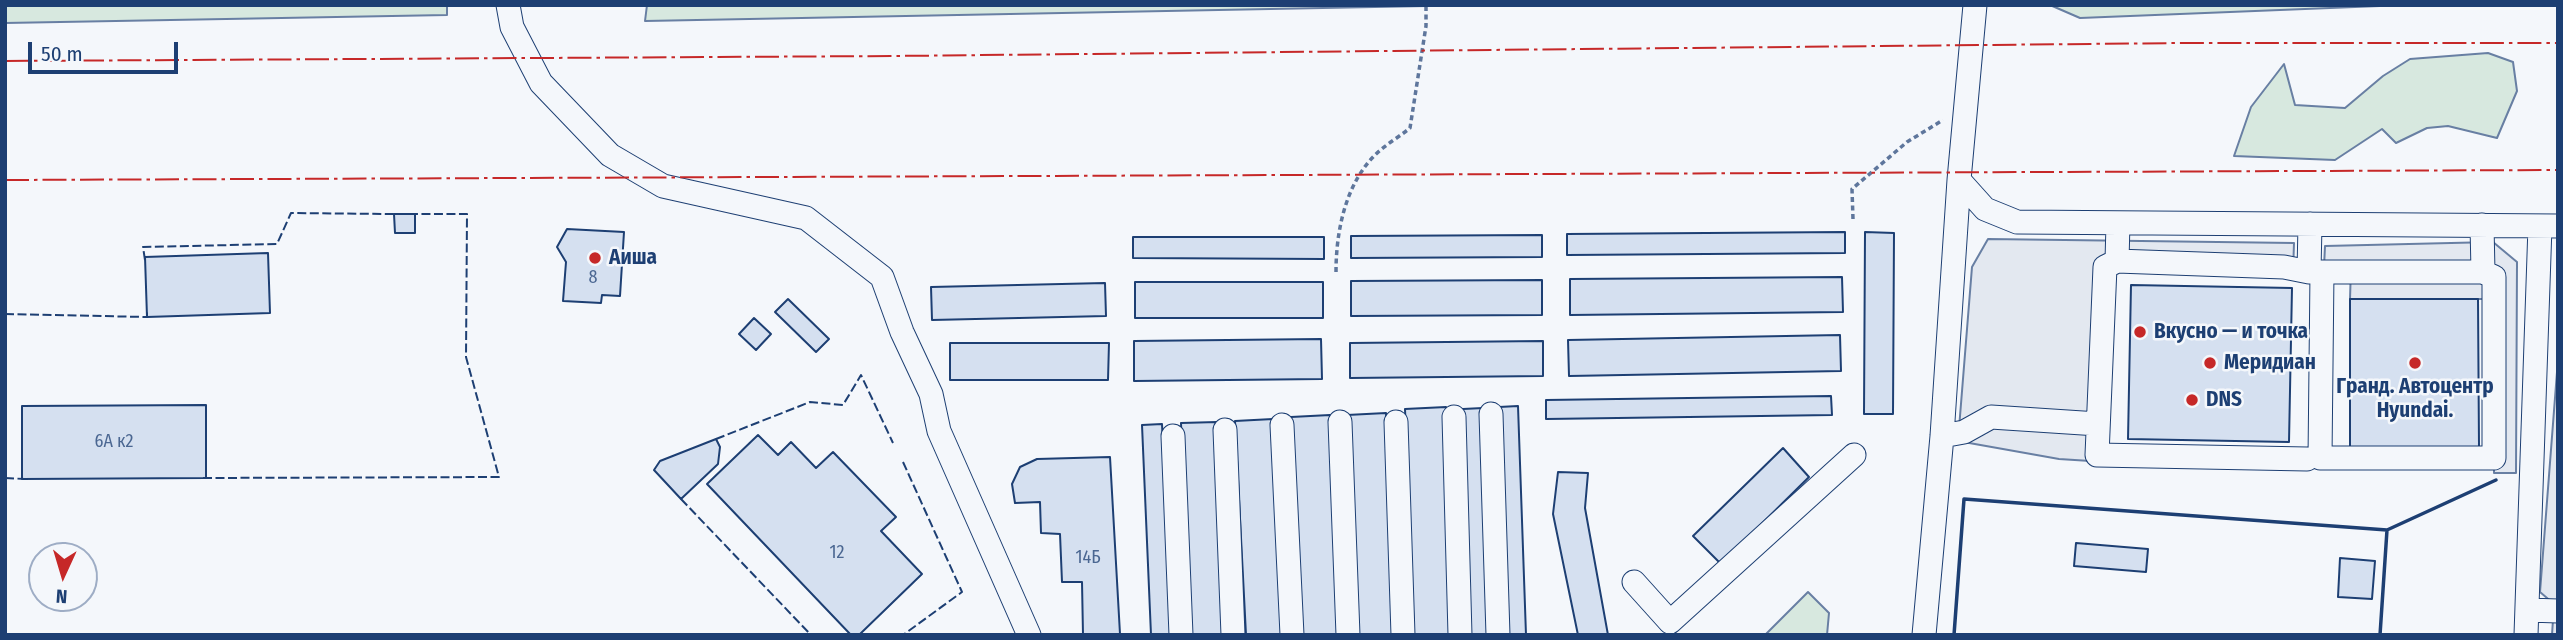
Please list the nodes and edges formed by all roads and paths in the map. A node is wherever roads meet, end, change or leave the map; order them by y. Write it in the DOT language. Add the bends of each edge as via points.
graph roads {
  1 [pos="508,5"];
  2 [pos="1426,5"];
  3 [pos="1975,7"];
  4 [pos="1966,107"];
  5 [pos="1959,180"];
  6 [pos="1853,219"];
  7 [pos="2017,222"];
  8 [pos="2118,223"];
  9 [pos="2310,224"];
  10 [pos="2482,225"];
  11 [pos="2549,226"];
  12 [pos="1956,231"];
  13 [pos="2118,261"];
  14 [pos="1336,272"];
  15 [pos="2316,272"];
  16 [pos="2483,272"];
  17 [pos="1491,414"];
  18 [pos="1454,417"];
  19 [pos="1340,422"];
  20 [pos="1396,422"];
  21 [pos="2098,424"];
  22 [pos="1282,425"];
  23 [pos="1225,430"];
  24 [pos="1172,436"];
  25 [pos="1942,436"];
  26 [pos="1854,455"];
  27 [pos="2307,459"];
  28 [pos="1634,582"];
  29 [pos="2528,610"];
  30 [pos="2558,611"];
  31 [pos="1029,635"];
  32 [pos="1181,635"];
  33 [pos="1233,635"];
  34 [pos="1292,635"];
  35 [pos="1348,635"];
  36 [pos="1403,635"];
  37 [pos="1460,635"];
  38 [pos="1497,635"];
  39 [pos="1924,635"];
  40 [pos="2526,635"];
  1 -- 31 [label="street" via="512,27 541,83 610,155 663,186 806,218 882,277 931,394 939,431"];
  2 -- 14 [label="path" via="1410,128 1374,156 1348,195 1336,242"];
  3 -- 4 [label="street"];
  4 -- 5 [label="street"];
  4 -- 6 [label="path" via="1907,142 1852,189"];
  5 -- 7 [label="street" via="1985,209"];
  5 -- 12 [label="street"];
  7 -- 8 [label="street"];
  7 -- 12 [label="street" via="1973,223"];
  8 -- 9 [label="street"];
  8 -- 13 [label="street"];
  9 -- 10 [label="street"];
  9 -- 15 [label="street"];
  10 -- 11 [label="street"];
  10 -- 16 [label="street"];
  11 -- 29 [label="street"];
  12 -- 25 [label="street"];
  13 -- 15 [label="street"];
  13 -- 21 [label="street" via="2105,267"];
  15 -- 16 [label="street"];
  15 -- 16 [label="street" via="2320,458 2494,458 2494,276"];
  17 -- 38 [label="street"];
  18 -- 37 [label="street"];
  19 -- 35 [label="street"];
  20 -- 36 [label="street"];
  21 -- 25 [label="street" via="1991,417 1964,432"];
  21 -- 27 [label="street" via="2097,455"];
  22 -- 34 [label="street"];
  23 -- 33 [label="street"];
  24 -- 32 [label="street"];
  25 -- 39 [label="street"];
  26 -- 28 [label="street" via="1670,622"];
  29 -- 30 [label="street"];
  29 -- 40 [label="street"];
}
